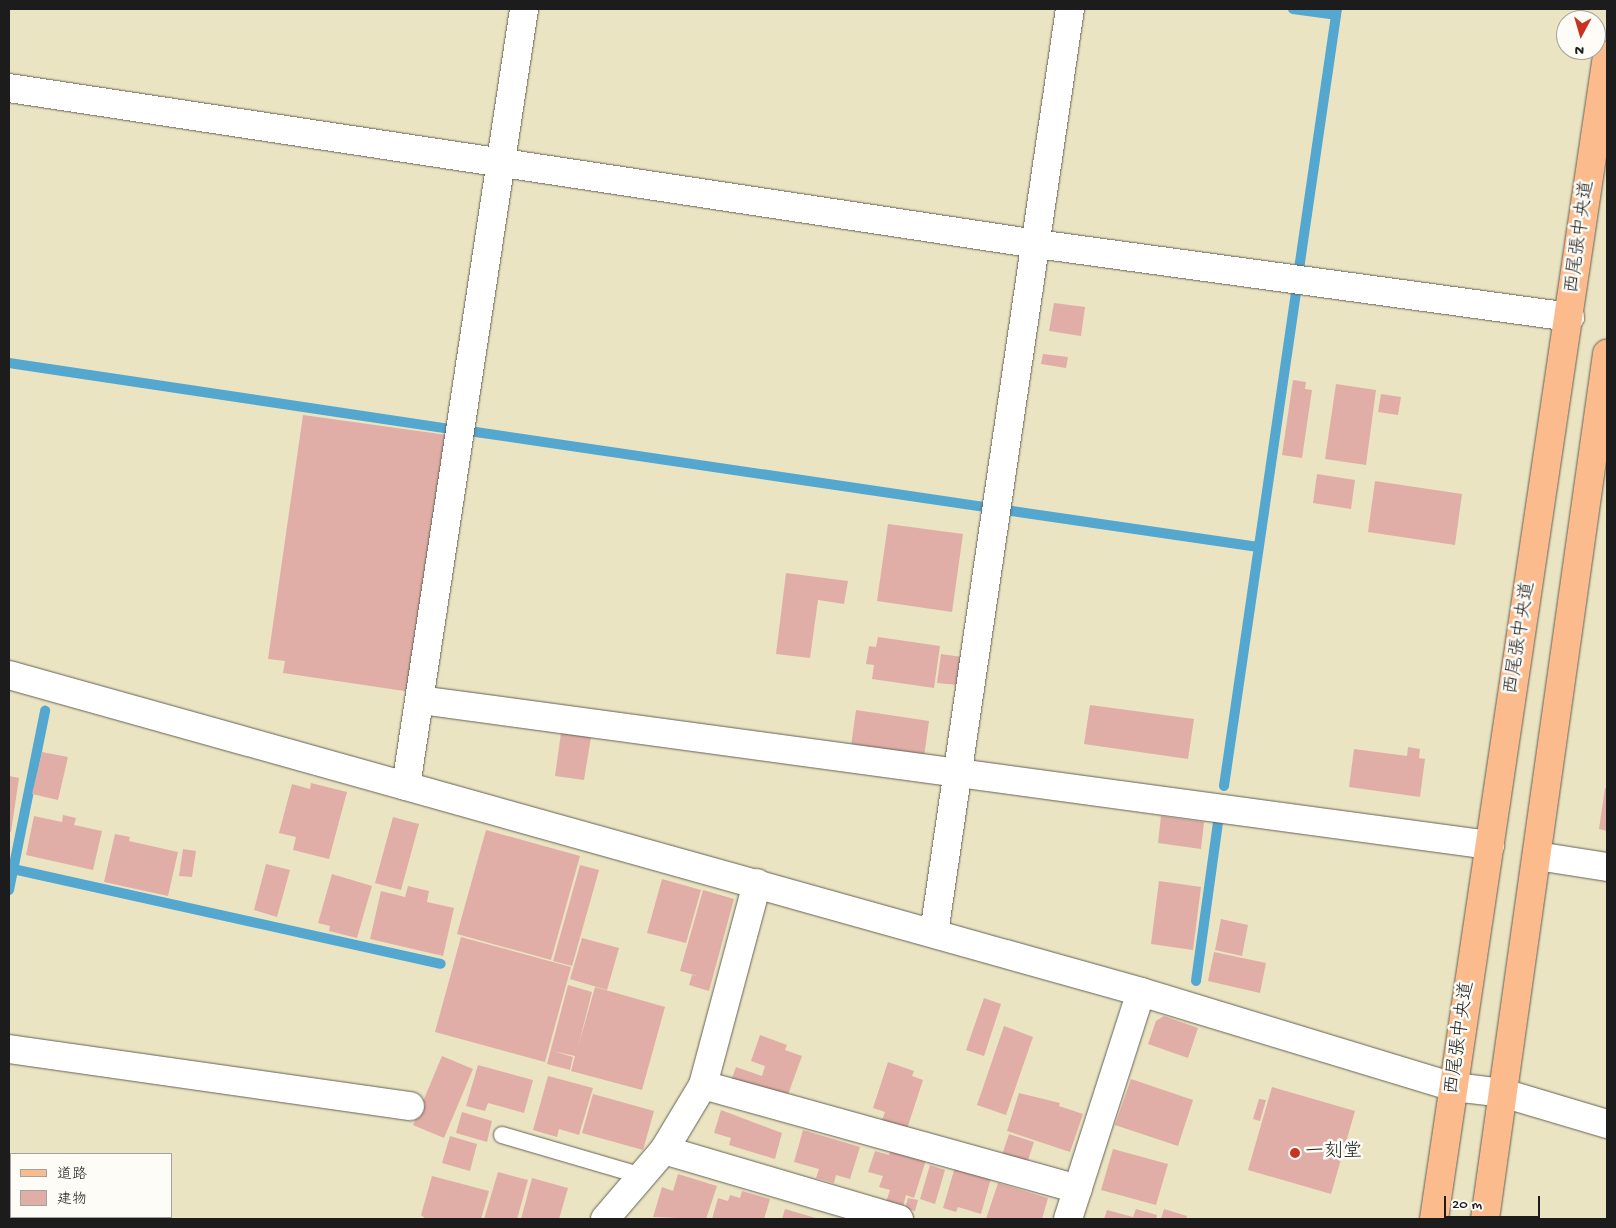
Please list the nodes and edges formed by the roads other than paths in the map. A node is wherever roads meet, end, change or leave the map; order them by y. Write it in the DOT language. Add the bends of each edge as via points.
graph roads {
  1 [pos="524,9"];
  2 [pos="1070,9"];
  3 [pos="1607,56"];
  4 [pos="9,88"];
  5 [pos="502,164"];
  6 [pos="1037,244"];
  7 [pos="1570,317"];
  8 [pos="1607,354"];
  9 [pos="9,675"];
  10 [pos="420,700"];
  11 [pos="958,775"];
  12 [pos="406,786"];
  13 [pos="1490,846"];
  14 [pos="1537,856"];
  15 [pos="1607,868"];
  16 [pos="758,883"];
  17 [pos="934,933"];
  18 [pos="1141,992"];
  19 [pos="9,1049"];
  20 [pos="702,1085"];
  21 [pos="1454,1087"];
  22 [pos="1503,1093"];
  23 [pos="410,1106"];
  24 [pos="1607,1124"];
  25 [pos="502,1134"];
  26 [pos="664,1150"];
  27 [pos="642,1176"];
  28 [pos="1078,1189"];
  29 [pos="894,1218"];
  30 [pos="605,1219"];
  31 [pos="1068,1219"];
  32 [pos="1434,1219"];
  33 [pos="1485,1219"];
  1 -- 5 [label="street"];
  2 -- 6 [label="street"];
  3 -- 7 [label="main road, 西尾張中央道"];
  4 -- 5 [label="street"];
  5 -- 6 [label="street"];
  5 -- 10 [label="street"];
  6 -- 7 [label="street"];
  6 -- 11 [label="street"];
  7 -- 13 [label="main road, 西尾張中央道"];
  8 -- 14 [label="main road"];
  9 -- 12 [label="street"];
  10 -- 11 [label="street"];
  10 -- 12 [label="street"];
  11 -- 13 [label="street"];
  11 -- 17 [label="street"];
  12 -- 16 [label="street"];
  13 -- 21 [label="main road, 西尾張中央道"];
  14 -- 15 [label="street"];
  14 -- 22 [label="main road"];
  16 -- 17 [label="street"];
  16 -- 20 [label="street"];
  17 -- 18 [label="street"];
  18 -- 21 [label="street"];
  18 -- 28 [label="street"];
  19 -- 23 [label="street"];
  20 -- 26 [label="street"];
  20 -- 28 [label="street"];
  21 -- 22 [label="street"];
  21 -- 32 [label="main road, 西尾張中央道"];
  22 -- 24 [label="street"];
  22 -- 33 [label="main road"];
  25 -- 27 [label="lane"];
  26 -- 27 [label="street"];
  26 -- 29 [label="street"];
  27 -- 30 [label="street"];
  28 -- 31 [label="street"];
}
